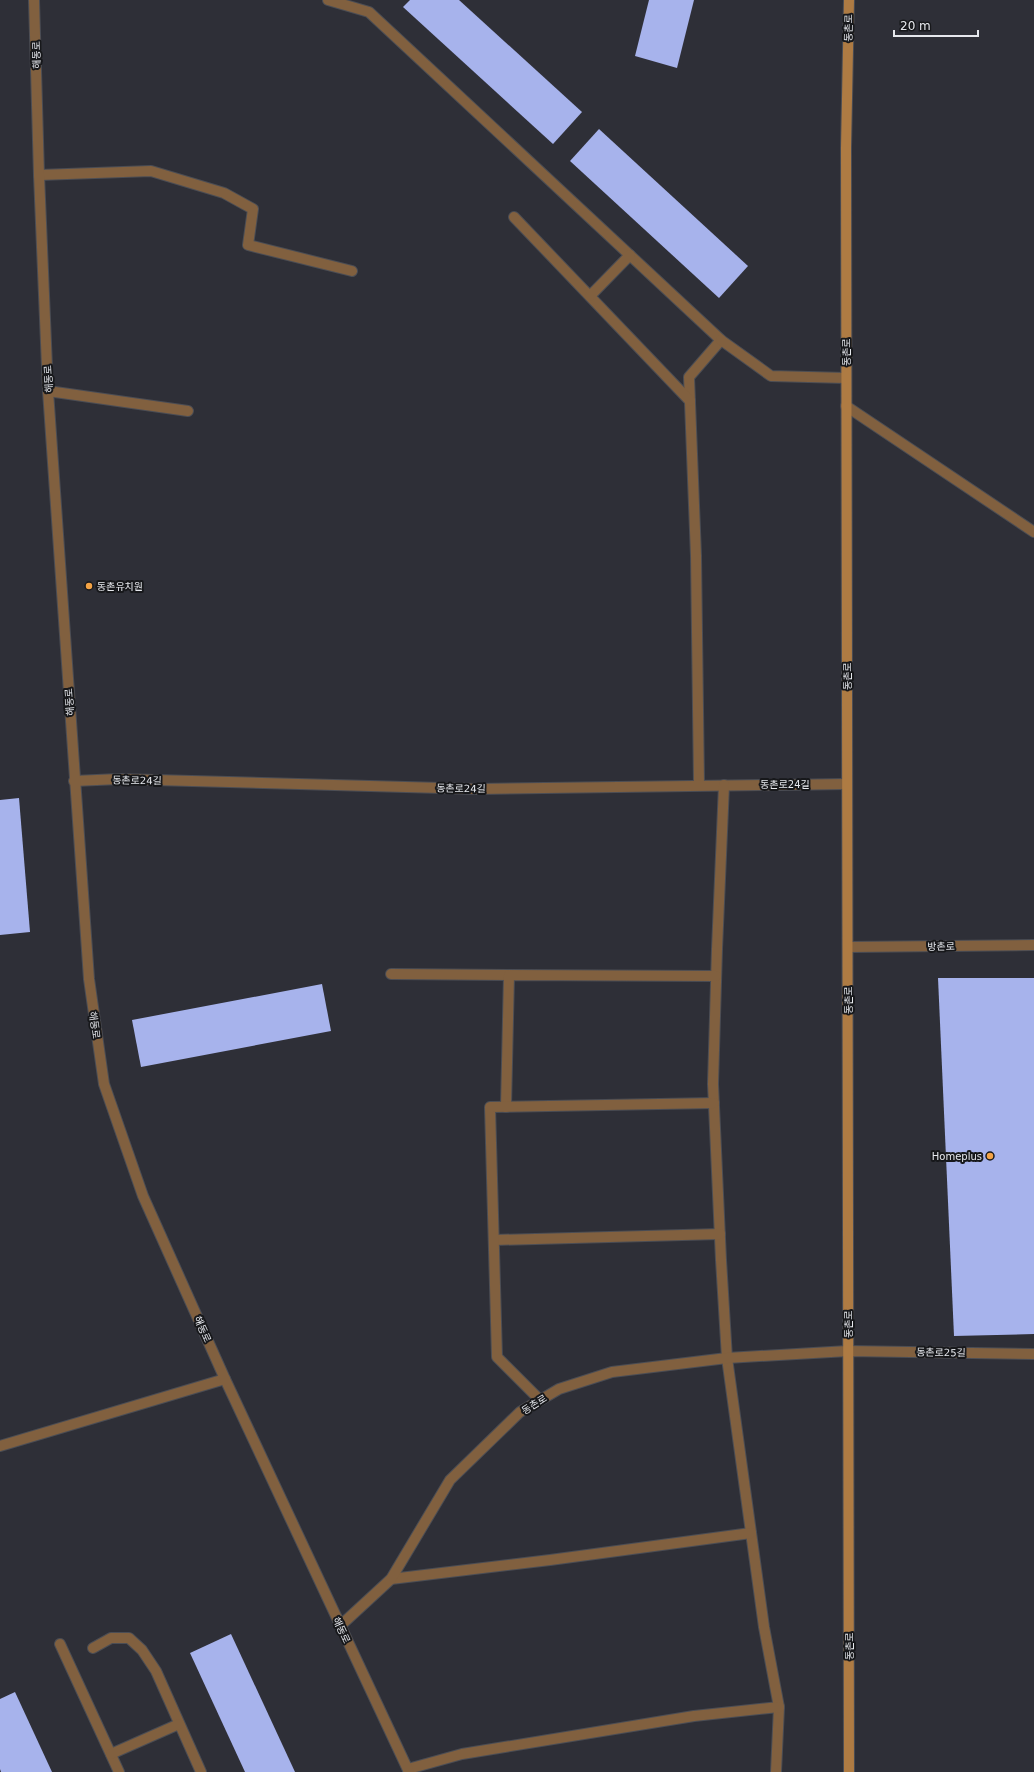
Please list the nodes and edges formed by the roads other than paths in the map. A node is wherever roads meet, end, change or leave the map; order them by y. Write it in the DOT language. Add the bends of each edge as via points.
graph roads {
  1 [pos="34,0"];
  2 [pos="328,0"];
  3 [pos="849,0"];
  4 [pos="39,175"];
  5 [pos="514,217"];
  6 [pos="630,255"];
  7 [pos="352,271"];
  8 [pos="590,296"];
  9 [pos="721,340"];
  10 [pos="846,378"];
  11 [pos="48,392"];
  12 [pos="690,402"];
  13 [pos="846,406"];
  14 [pos="188,411"];
  15 [pos="1034,532"];
  16 [pos="74,781"];
  17 [pos="847,784"];
  18 [pos="699,785"];
  19 [pos="724,785"];
  20 [pos="1034,945"];
  21 [pos="848,947"];
  22 [pos="391,974"];
  23 [pos="509,975"];
  24 [pos="716,976"];
  25 [pos="714,1103"];
  26 [pos="506,1107"];
  27 [pos="720,1234"];
  28 [pos="494,1240"];
  29 [pos="848,1351"];
  30 [pos="1034,1354"];
  31 [pos="727,1358"];
  32 [pos="225,1379"];
  33 [pos="540,1400"];
  34 [pos="0,1446"];
  35 [pos="751,1533"];
  36 [pos="391,1579"];
  37 [pos="340,1626"];
  38 [pos="60,1644"];
  39 [pos="93,1648"];
  40 [pos="779,1707"];
  41 [pos="180,1724"];
  42 [pos="111,1754"];
  43 [pos="408,1770"];
  44 [pos="119,1772"];
  45 [pos="201,1772"];
  46 [pos="776,1772"];
  47 [pos="849,1772"];
  1 -- 4 [label="street, 해동로"];
  2 -- 6 [label="street" via="369,12"];
  3 -- 10 [label="main road, 동촌로"];
  4 -- 7 [label="street" via="151,171 159,173 224,193 253,209 248,246"];
  4 -- 11 [label="street, 해동로"];
  5 -- 8 [label="street"];
  6 -- 8 [label="street"];
  6 -- 9 [label="street"];
  8 -- 12 [label="street"];
  9 -- 10 [label="street" via="771,376"];
  9 -- 12 [label="street" via="689,377"];
  10 -- 13 [label="main road, 동촌로"];
  11 -- 14 [label="street"];
  11 -- 16 [label="street, 해동로"];
  12 -- 18 [label="street" via="696,556"];
  13 -- 15 [label="street"];
  13 -- 17 [label="main road, 동촌로"];
  16 -- 18 [label="street, 동촌로24길" via="119,779 477,789"];
  16 -- 32 [label="street, 해동로" via="89,979 104,1084 143,1196"];
  17 -- 19 [label="street, 동촌로24길"];
  17 -- 21 [label="main road, 동촌로"];
  18 -- 19 [label="street, 동촌로24길"];
  19 -- 24 [label="street"];
  20 -- 21 [label="street, 방촌로"];
  21 -- 29 [label="main road, 동촌로"];
  22 -- 23 [label="street"];
  23 -- 24 [label="street"];
  23 -- 26 [label="street"];
  24 -- 25 [label="street"];
  25 -- 26 [label="street"];
  25 -- 27 [label="street"];
  26 -- 28 [label="street" via="490,1107"];
  27 -- 28 [label="street"];
  27 -- 31 [label="street"];
  28 -- 33 [label="street" via="498,1357"];
  29 -- 30 [label="street, 동촌로25길"];
  29 -- 31 [label="street, 동촌로"];
  29 -- 47 [label="main road, 동촌로"];
  31 -- 33 [label="street, 동촌로" via="612,1372 559,1389"];
  31 -- 35 [label="street"];
  32 -- 34 [label="street"];
  32 -- 37 [label="street, 해동로"];
  33 -- 36 [label="street, 동촌로" via="520,1412 450,1480"];
  35 -- 36 [label="street"];
  35 -- 40 [label="street" via="764,1627"];
  36 -- 37 [label="street, 동촌로"];
  37 -- 43 [label="street, 해동로"];
  38 -- 42 [label="street"];
  39 -- 41 [label="street" via="111,1638 129,1638 142,1650 156,1671"];
  40 -- 43 [label="street" via="694,1716 470,1752"];
  40 -- 46 [label="street"];
  41 -- 42 [label="street"];
  41 -- 45 [label="street"];
  42 -- 44 [label="street"];
}
